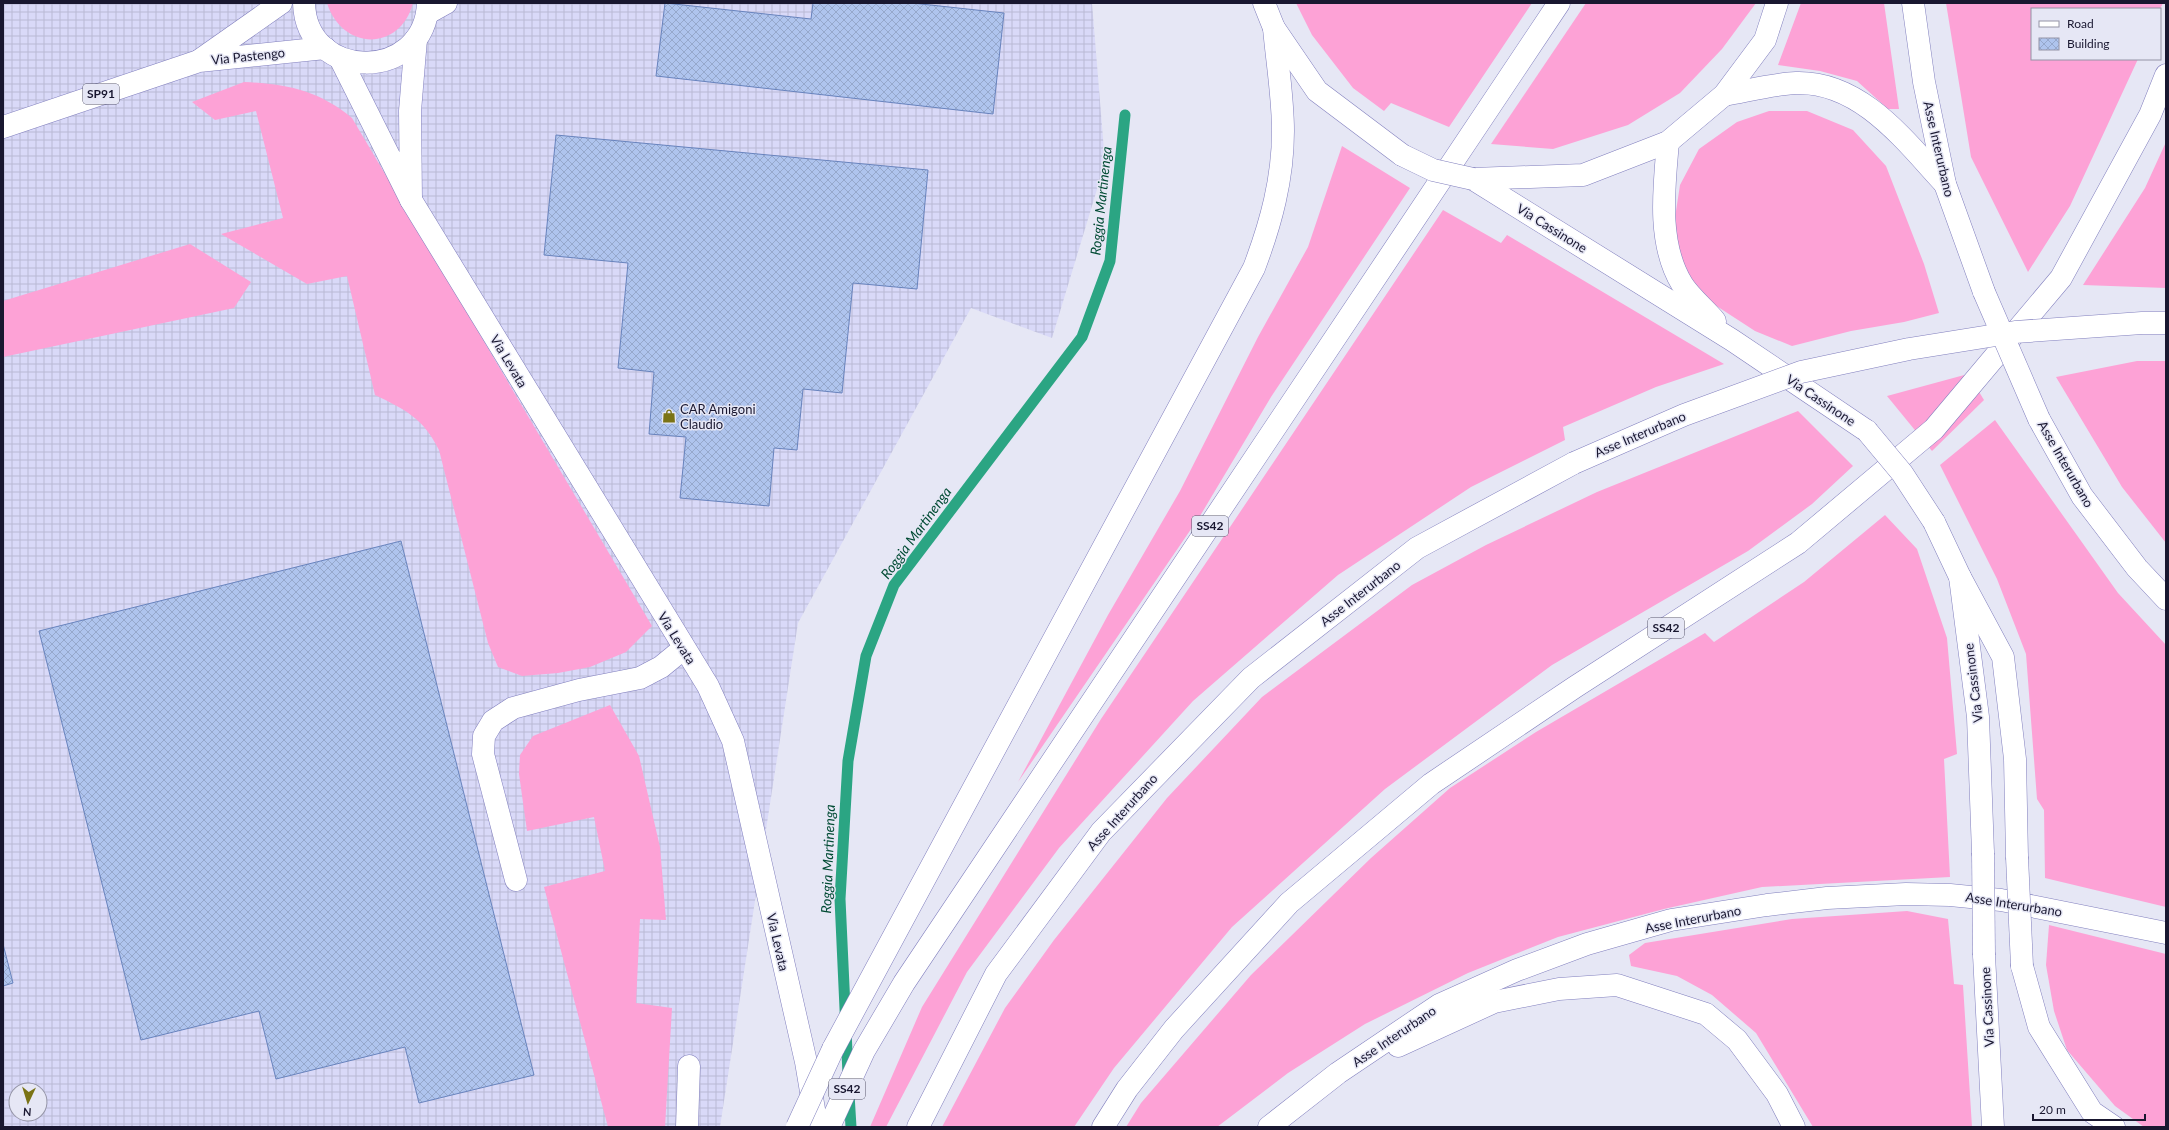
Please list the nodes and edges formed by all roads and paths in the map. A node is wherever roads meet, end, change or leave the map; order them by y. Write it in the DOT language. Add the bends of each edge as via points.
graph roads {
  1 [pos="281,3"];
  2 [pos="304,3"];
  3 [pos="1264,3"];
  4 [pos="1559,3"];
  5 [pos="1777,3"];
  6 [pos="1913,3"];
  7 [pos="434,6"];
  8 [pos="1274,28"];
  9 [pos="416,39"];
  10 [pos="333,53"];
  11 [pos="199,61"];
  12 [pos="2166,75"];
  13 [pos="1724,95"];
  14 [pos="3,127"];
  15 [pos="1668,142"];
  16 [pos="1473,179"];
  17 [pos="1945,184"];
  18 [pos="411,200"];
  19 [pos="2166,323"];
  20 [pos="1732,340"];
  21 [pos="1960,577"];
  22 [pos="2166,599"];
  23 [pos="684,649"];
  24 [pos="516,880"];
  25 [pos="2166,933"];
  26 [pos="689,1066"];
  27 [pos="1338,1073"];
  28 [pos="687,1127"];
  29 [pos="797,1127"];
  30 [pos="817,1127"];
  31 [pos="829,1127"];
  32 [pos="918,1127"];
  33 [pos="1103,1127"];
  34 [pos="1269,1127"];
  35 [pos="1794,1127"];
  36 [pos="1994,1127"];
  37 [pos="2114,1127"];
  1 -- 11 [label="main road, Via Pastengo"];
  2 -- 10 [label="main road, Via Levata" via="308,24 315,37"];
  3 -- 8 [label="main road, Via Cassinone"];
  4 -- 31 [label="main road, SS42" via="904,983 864,1051"];
  5 -- 13 [label="main road, Via Cassinone" via="1765,40"];
  6 -- 17 [label="main road, Asse Interurbano" via="1924,82"];
  7 -- 9 [label="main road"];
  8 -- 16 [label="main road, Via Cassinone, bridge" via="1317,91 1402,154 1433,170"];
  8 -- 29 [label="main road, bridge" via="1282,104 1282,149 1278,190 1269,228 1254,268 833,1049"];
  9 -- 10 [label="main road" via="404,51 390,59 373,63 357,63"];
  9 -- 18 [label="main road" via="410,112"];
  10 -- 11 [label="main road, Via Pastengo"];
  10 -- 18 [label="main road, Via Levata"];
  11 -- 14 [label="main road, SP91"];
  12 -- 33 [label="main road, SS42" via="2150,115 2060,278 1934,429 1798,543 1575,687 1425,789 1289,903 1174,1029 1127,1089"];
  13 -- 15 [label="main road, Via Cassinone"];
  13 -- 17 [label="main road" via="1796,83 1830,87 1868,106"];
  15 -- 16 [label="main road, Via Cassinone" via="1583,175"];
  15 -- 20 [label="main road, Via Cassinone" via="1664,197 1668,250 1682,284"];
  16 -- 20 [label="main road, Via Cassinone"];
  17 -- 22 [label="main road, Asse Interurbano, bridge" via="1984,292 2039,419 2082,496 2137,568"];
  18 -- 23 [label="main road, Via Levata"];
  19 -- 32 [label="main road, Asse Interurbano, bridge" via="2015,332 1909,349 1801,372 1684,415 1574,463 1417,548 1250,678 1101,832 996,974"];
  20 -- 21 [label="main road, Via Cassinone, bridge" via="1867,431 1902,473 1934,522"];
  21 -- 36 [label="main road, Via Cassinone, bridge" via="1978,717 1984,955"];
  21 -- 37 [label="main road, bridge" via="2003,657 2015,760 2016,856 2022,966 2039,1027 2092,1112"];
  23 -- 24 [label="main road" via="661,667 640,678 579,690 513,708 493,721 484,736 483,754"];
  23 -- 30 [label="main road, Via Levata" via="708,686 733,741 806,1062"];
  25 -- 27 [label="main road, Asse Interurbano" via="2001,900 1950,895 1906,894 1827,898 1671,920 1587,944 1517,970 1439,1005"];
  26 -- 28 [label="main road"];
  27 -- 34 [label="main road, Asse Interurbano"];
  27 -- 35 [label="main road" via="1494,1002 1559,989 1617,985 1706,1014 1737,1040 1776,1094"];
}
